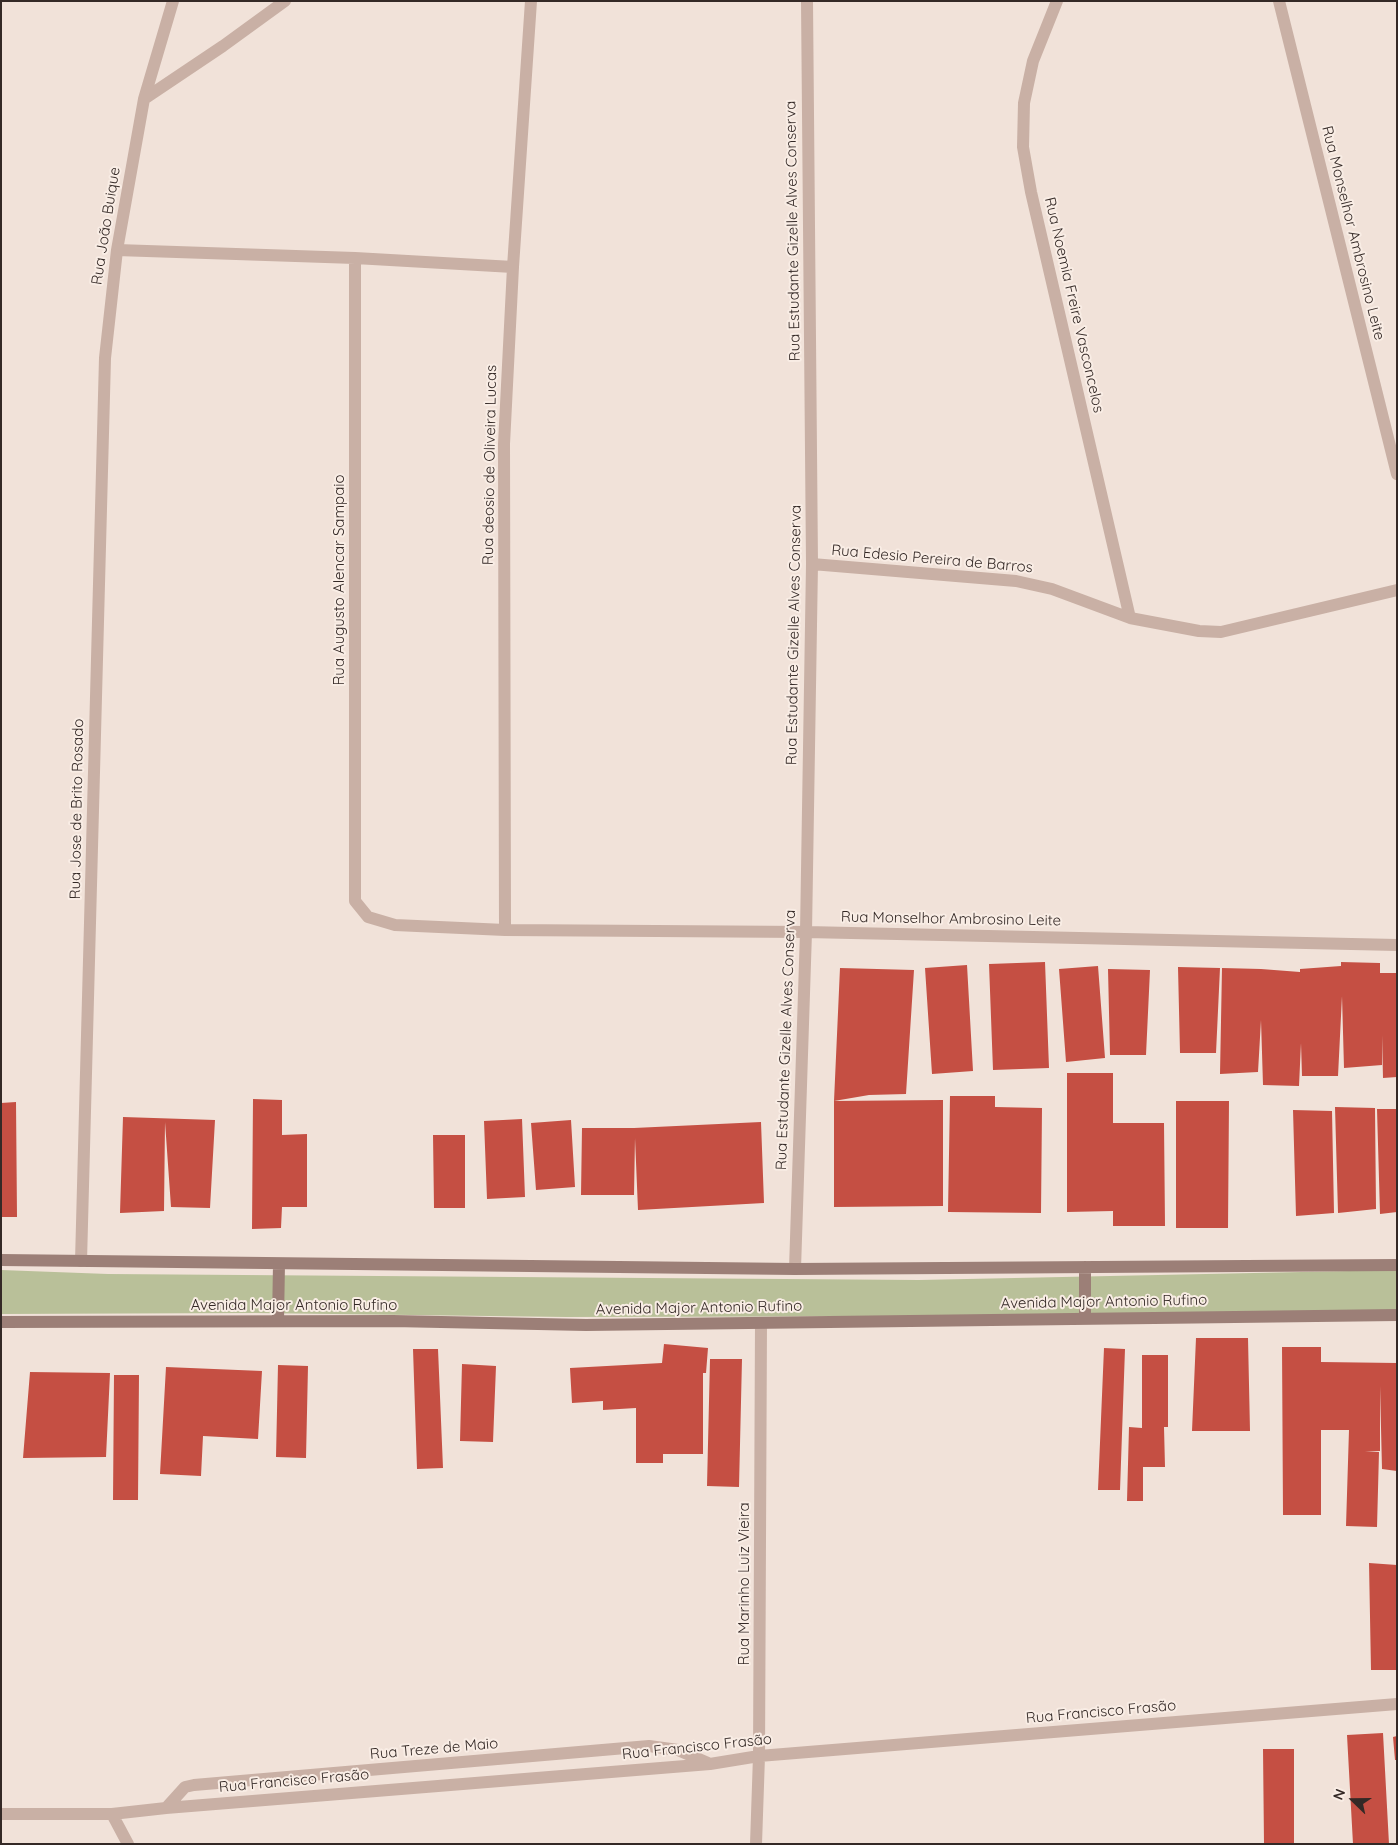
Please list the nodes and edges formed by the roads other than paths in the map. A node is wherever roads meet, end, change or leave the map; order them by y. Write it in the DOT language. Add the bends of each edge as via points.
graph roads {
  1 [pos="173,1"];
  2 [pos="285,1"];
  3 [pos="531,1"];
  4 [pos="807,1"];
  5 [pos="1057,1"];
  6 [pos="1279,1"];
  7 [pos="144,99"];
  8 [pos="117,250"];
  9 [pos="356,258"];
  10 [pos="513,267"];
  11 [pos="104,358"];
  12 [pos="1397,474"];
  13 [pos="812,564"];
  14 [pos="1397,590"];
  15 [pos="1130,618"];
  16 [pos="355,901"];
  17 [pos="505,930"];
  18 [pos="806,932"];
  19 [pos="1397,945"];
  20 [pos="1,1260"];
  21 [pos="81,1261"];
  22 [pos="279,1264"];
  23 [pos="1397,1265"];
  24 [pos="1085,1267"];
  25 [pos="795,1269"];
  26 [pos="1397,1315"];
  27 [pos="1085,1319"];
  28 [pos="278,1321"];
  29 [pos="1,1322"];
  30 [pos="761,1323"];
  31 [pos="1397,1704"];
  32 [pos="759,1756"];
  33 [pos="710,1764"];
  34 [pos="166,1808"];
  35 [pos="1,1814"];
  36 [pos="112,1814"];
  37 [pos="128,1844"];
  38 [pos="756,1844"];
  1 -- 7 [label="street, Rua João Buique"];
  2 -- 7 [label="street"];
  3 -- 10 [label="street, Rua deosio de Oliveira Lucas"];
  4 -- 13 [label="street, Rua Estudante Gizelle Alves Conserva"];
  5 -- 15 [label="street, Rua Noemia Freire Vasconcelos" via="1033,61 1024,103 1023,147"];
  6 -- 12 [label="street, Rua Monselhor Ambrosino Leite"];
  7 -- 8 [label="street, Rua João Buique"];
  8 -- 9 [label="street"];
  8 -- 11 [label="street, Rua João Buique"];
  9 -- 10 [label="street"];
  9 -- 16 [label="street, Rua Augusto Alencar Sampaio"];
  10 -- 17 [label="street, Rua deosio de Oliveira Lucas" via="504,444"];
  11 -- 21 [label="street, Rua Jose de Brito Rosado"];
  13 -- 15 [label="street, Rua Edesio Pereira de Barros" via="1016,581 1052,589"];
  13 -- 18 [label="street, Rua Estudante Gizelle Alves Conserva"];
  14 -- 15 [label="street, Rua Edesio Pereira de Barros" via="1221,632"];
  16 -- 17 [label="street, Rua Monselhor Ambrosino Leite" via="368,917 395,925"];
  17 -- 18 [label="street, Rua Monselhor Ambrosino Leite"];
  18 -- 19 [label="street, Rua Monselhor Ambrosino Leite"];
  18 -- 25 [label="street, Rua Estudante Gizelle Alves Conserva"];
  20 -- 21 [label="main road"];
  21 -- 22 [label="main road"];
  22 -- 25 [label="main road"];
  22 -- 28 [label="main road"];
  23 -- 24 [label="main road"];
  24 -- 25 [label="main road"];
  24 -- 27 [label="main road"];
  26 -- 27 [label="main road, Avenida Major Antonio Rufino"];
  27 -- 30 [label="main road, Avenida Major Antonio Rufino"];
  28 -- 29 [label="main road, Avenida Major Antonio Rufino"];
  28 -- 30 [label="main road, Avenida Major Antonio Rufino" via="586,1325"];
  30 -- 32 [label="street, Rua Marinho Luiz Vieira"];
  31 -- 32 [label="street, Rua Francisco Frasão"];
  32 -- 33 [label="street, Rua Francisco Frasão"];
  32 -- 38 [label="street, Rua Marinho Luiz Vieira"];
  33 -- 34 [label="street, Rua Francisco Frasão"];
  33 -- 34 [label="street, Rua Treze de Maio" via="678,1750 649,1746 194,1785 185,1787"];
  34 -- 36 [label="street, Rua Francisco Frasão"];
  35 -- 36 [label="street, Rua Francisco Frasão"];
  36 -- 37 [label="street"];
}
